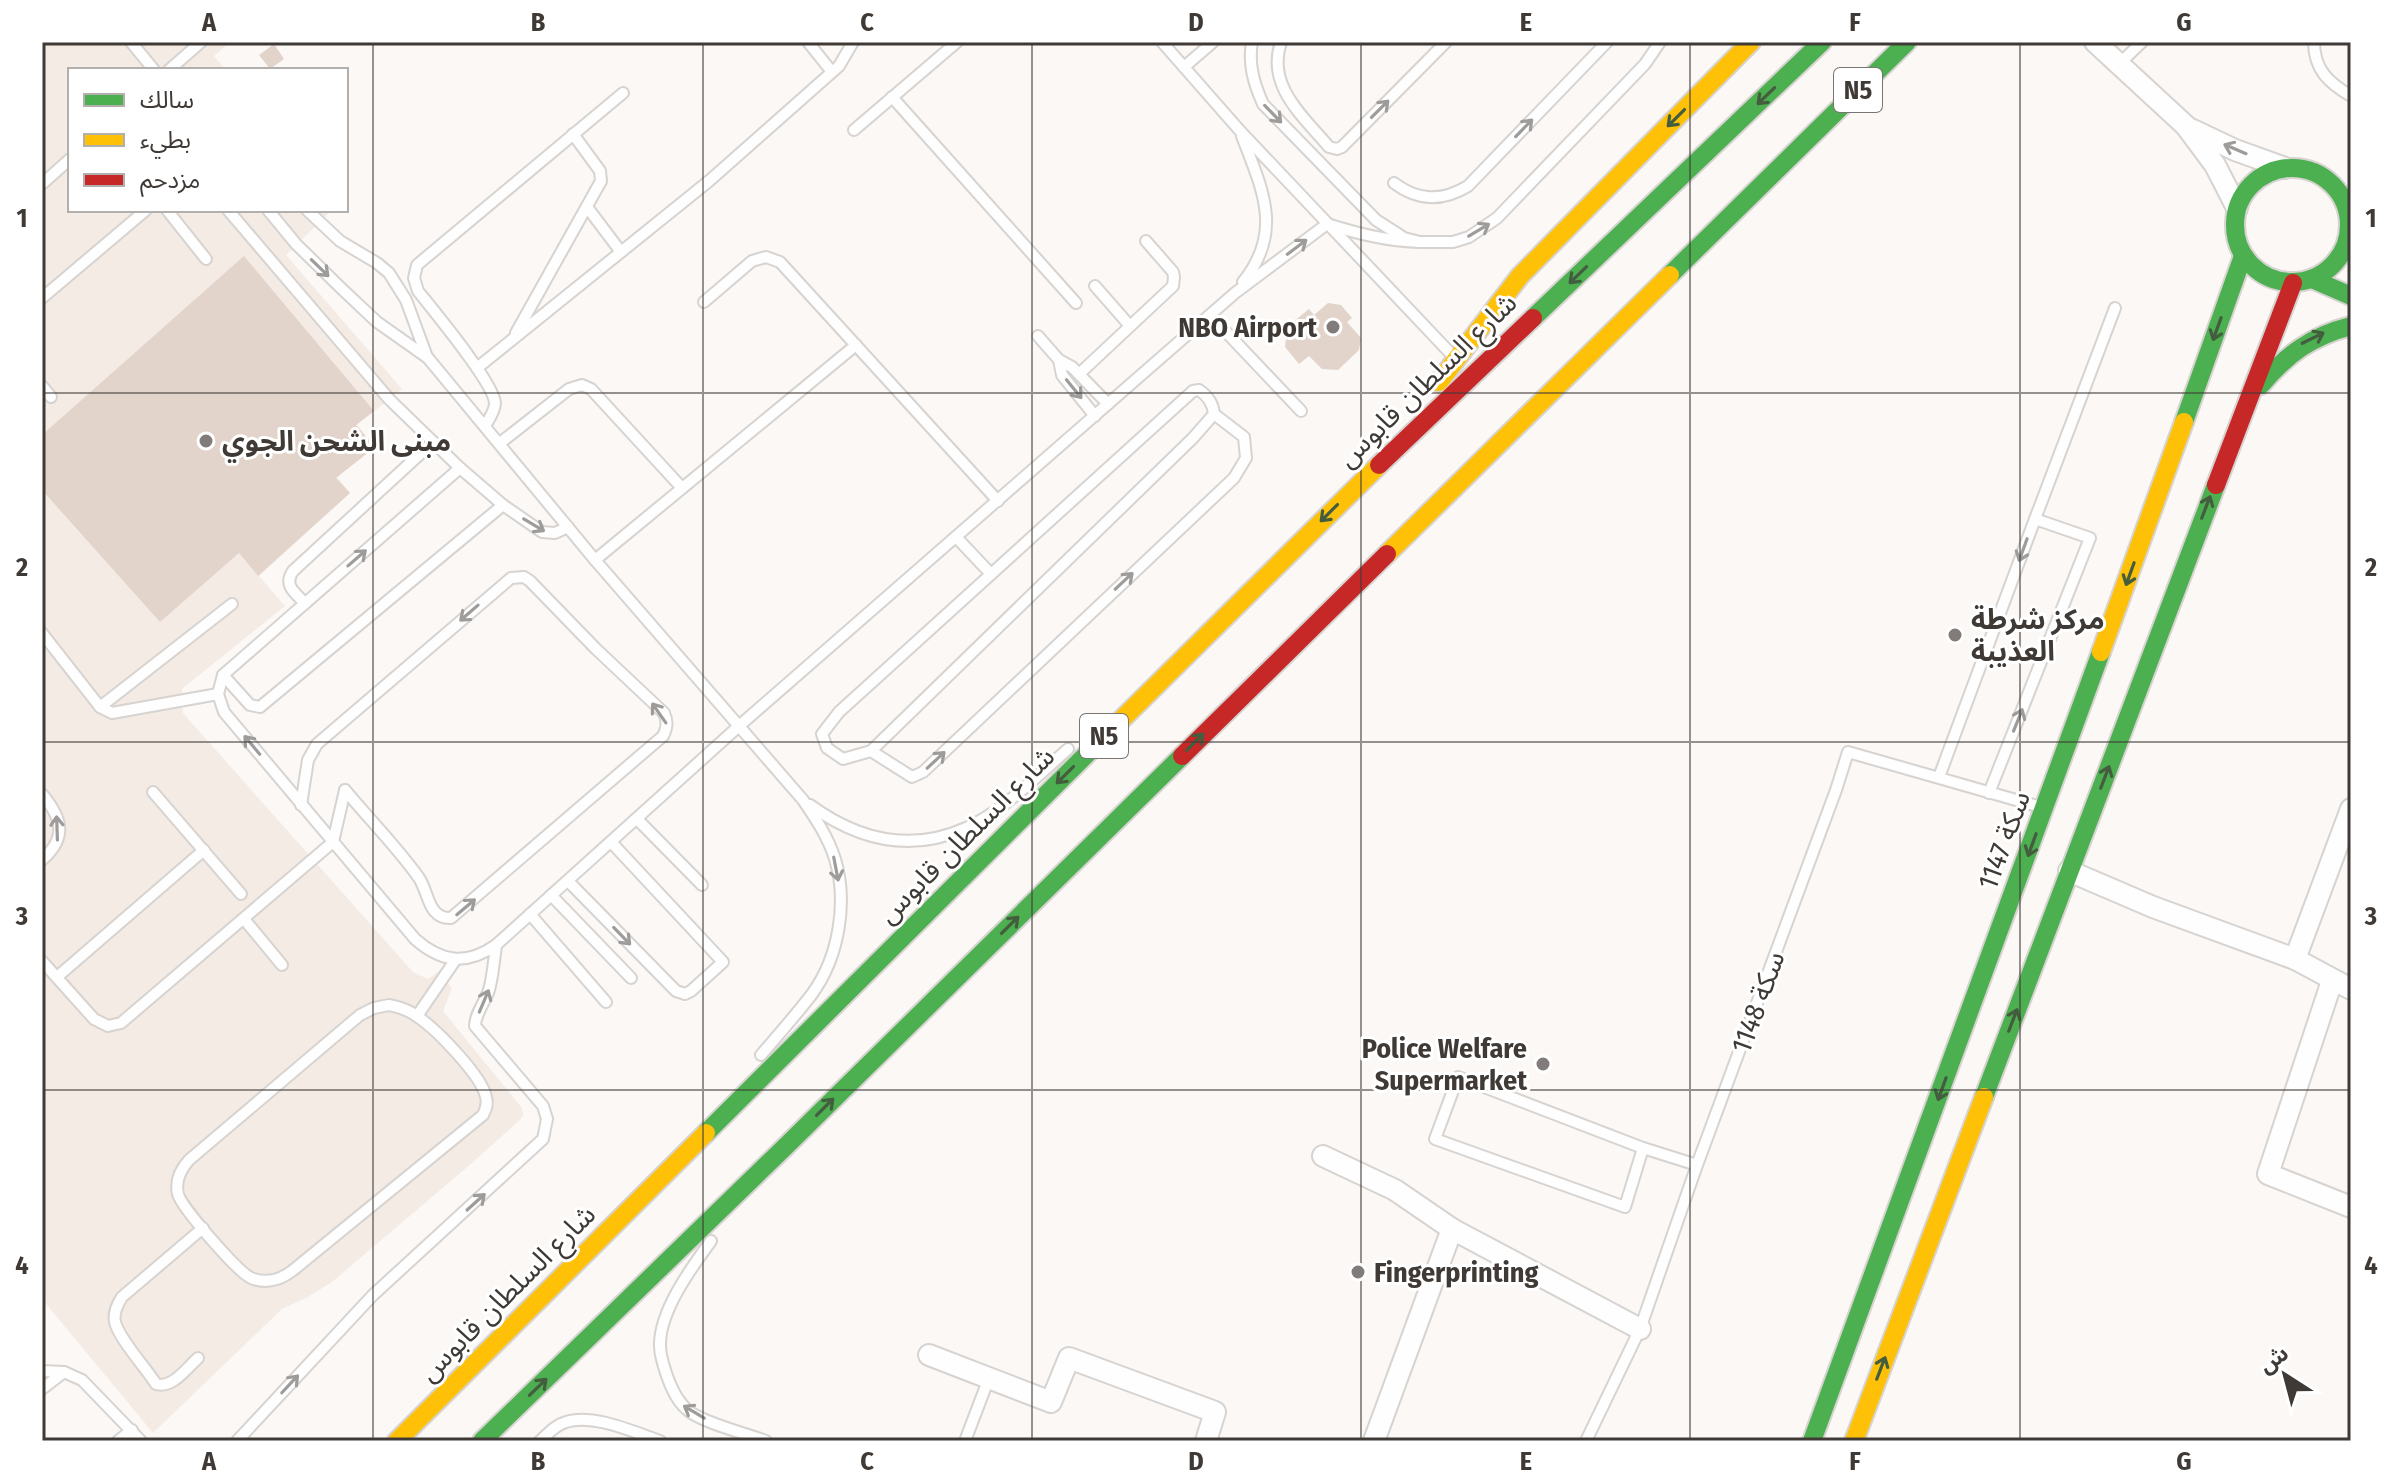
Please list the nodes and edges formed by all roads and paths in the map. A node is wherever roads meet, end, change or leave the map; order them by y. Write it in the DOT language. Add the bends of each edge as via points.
graph roads {
  1 [pos="131,42"];
  2 [pos="201,42"];
  3 [pos="808,42"];
  4 [pos="853,42"];
  5 [pos="1162,42"];
  6 [pos="1213,42"];
  7 [pos="1252,42"];
  8 [pos="1281,42"];
  9 [pos="1446,42"];
  10 [pos="1607,42"];
  11 [pos="1660,42"];
  12 [pos="1751,42"];
  13 [pos="1822,42"];
  14 [pos="1907,42"];
  15 [pos="1924,42"];
  16 [pos="2095,42"];
  17 [pos="2142,42"];
  18 [pos="2314,42"];
  19 [pos="949,45"];
  20 [pos="2119,64"];
  21 [pos="182,66"];
  22 [pos="1184,67"];
  23 [pos="152,68"];
  24 [pos="832,72"];
  25 [pos="623,93"];
  26 [pos="2351,96"];
  27 [pos="892,97"];
  28 [pos="2186,126"];
  29 [pos="854,130"];
  30 [pos="1241,132"];
  31 [pos="573,134"];
  32 [pos="1809,138"];
  33 [pos="68,161"];
  34 [pos="2285,168"];
  35 [pos="1394,183"];
  36 [pos="42,184"];
  37 [pos="587,207"];
  38 [pos="2237,208"];
  39 [pos="141,212"];
  40 [pos="169,212"];
  41 [pos="230,212"];
  42 [pos="270,212"];
  43 [pos="309,212"];
  44 [pos="2350,221"];
  45 [pos="1327,224"];
  46 [pos="1146,241"];
  47 [pos="1420,242"];
  48 [pos="621,252"];
  49 [pos="2243,256"];
  50 [pos="206,259"];
  51 [pos="2312,279"];
  52 [pos="2293,283"];
  53 [pos="1095,286"];
  54 [pos="1235,293"];
  55 [pos="2351,296"];
  56 [pos="42,298"];
  57 [pos="704,302"];
  58 [pos="1076,303"];
  59 [pos="2115,308"];
  60 [pos="1210,315"];
  61 [pos="1130,326"];
  62 [pos="2351,326"];
  63 [pos="1038,336"];
  64 [pos="512,340"];
  65 [pos="856,345"];
  66 [pos="428,358"];
  67 [pos="1059,360"];
  68 [pos="1456,360"];
  69 [pos="477,368"];
  70 [pos="1079,374"];
  71 [pos="42,386"];
  72 [pos="51,397"];
  73 [pos="1108,404"];
  74 [pos="2245,404"];
  75 [pos="1301,411"];
  76 [pos="1214,414"];
  77 [pos="1095,416"];
  78 [pos="485,426"];
  79 [pos="433,442"];
  80 [pos="500,443"];
  81 [pos="460,468"];
  82 [pos="1369,474"];
  83 [pos="682,488"];
  84 [pos="998,501"];
  85 [pos="503,505"];
  86 [pos="2035,519"];
  87 [pos="568,527"];
  88 [pos="956,537"];
  89 [pos="595,560"];
  90 [pos="991,574"];
  91 [pos="305,603"];
  92 [pos="232,604"];
  93 [pos="42,633"];
  94 [pos="1202,638"];
  95 [pos="223,675"];
  96 [pos="218,694"];
  97 [pos="100,707"];
  98 [pos="1105,719"];
  99 [pos="739,726"];
  100 [pos="1081,739"];
  101 [pos="871,751"];
  102 [pos="1939,777"];
  103 [pos="153,792"];
  104 [pos="1989,793"];
  105 [pos="42,794"];
  106 [pos="803,800"];
  107 [pos="301,805"];
  108 [pos="2045,809"];
  109 [pos="2351,809"];
  110 [pos="637,819"];
  111 [pos="333,842"];
  112 [pos="611,842"];
  113 [pos="204,850"];
  114 [pos="42,860"];
  115 [pos="2069,871"];
  116 [pos="568,881"];
  117 [pos="702,885"];
  118 [pos="241,894"];
  119 [pos="551,895"];
  120 [pos="530,914"];
  121 [pos="244,919"];
  122 [pos="496,945"];
  123 [pos="456,959"];
  124 [pos="2295,959"];
  125 [pos="42,961"];
  126 [pos="282,965"];
  127 [pos="57,977"];
  128 [pos="631,978"];
  129 [pos="2342,985"];
  130 [pos="606,1002"];
  131 [pos="417,1016"];
  132 [pos="755,1062"];
  133 [pos="725,1098"];
  134 [pos="785,1147"];
  135 [pos="1643,1148"];
  136 [pos="1323,1156"];
  137 [pos="1697,1165"];
  138 [pos="637,1204"];
  139 [pos="2351,1207"];
  140 [pos="727,1220"];
  141 [pos="203,1228"];
  142 [pos="1452,1229"];
  143 [pos="717,1232"];
  144 [pos="1640,1329"];
  145 [pos="929,1355"];
  146 [pos="198,1358"];
  147 [pos="42,1371"];
  148 [pos="64,1372"];
  149 [pos="989,1378"];
  150 [pos="42,1389"];
  151 [pos="132,1430"];
  152 [pos="118,1441"];
  153 [pos="141,1441"];
  154 [pos="237,1441"];
  155 [pos="397,1441"];
  156 [pos="482,1441"];
  157 [pos="540,1441"];
  158 [pos="660,1441"];
  159 [pos="766,1441"];
  160 [pos="965,1441"];
  161 [pos="1206,1441"];
  162 [pos="1374,1441"];
  163 [pos="1586,1441"];
  164 [pos="1812,1441"];
  165 [pos="1854,1441"];
  1 -- 23 [label="lane"];
  2 -- 21 [label="lane"];
  3 -- 24 [label="lane"];
  4 -- 24 [label="lane"];
  5 -- 22 [label="lane"];
  6 -- 22 [label="lane"];
  7 -- 47 [label="lane, one-way" via="1251,69 1263,104 1376,220"];
  8 -- 9 [label="lane, one-way" via="1277,71 1284,93 1329,147 1337,149"];
  35 -- 10 [label="lane, one-way" via="1430,198 1468,186"];
  47 -- 11 [label="lane, one-way" via="1453,242 1490,224 1645,64"];
  12 -- 68 [label="main road, one-way" via="1520,276"];
  13 -- 82 [label="main road, شارع السلطان قابوس / N5, one-way"];
  14 -- 32 [label="main road, N5"];
  15 -- 32 [label="main road"];
  16 -- 20 [label="street"];
  17 -- 20 [label="lane"];
  18 -- 26 [label="lane" via="2320,70"];
  19 -- 27 [label="lane"];
  20 -- 28 [label="street"];
  22 -- 30 [label="lane"];
  24 -- 48 [label="lane"];
  25 -- 31 [label="lane"];
  27 -- 29 [label="lane"];
  27 -- 58 [label="lane"];
  34 -- 28 [label="street, one-way"];
  28 -- 38 [label="street" via="2215,165"];
  30 -- 45 [label="lane"];
  30 -- 54 [label="lane" via="1266,212 1254,269"];
  31 -- 37 [label="lane" via="602,176"];
  31 -- 69 [label="lane" via="417,265 418,291"];
  134 -- 32 [label="main road, N5, one-way"];
  33 -- 36 [label="lane"];
  34 -- 38 [label="main road" via="2256,181"];
  34 -- 44 [label="main road" via="2321,175 2336,187"];
  37 -- 48 [label="lane"];
  37 -- 64 [label="lane"];
  38 -- 49 [label="main road" via="2237,241"];
  39 -- 56 [label="lane"];
  40 -- 50 [label="lane"];
  41 -- 79 [label="lane" via="389,399"];
  42 -- 66 [label="lane, one-way" via="377,322"];
  43 -- 66 [label="lane" via="340,241 389,273 406,300"];
  44 -- 51 [label="main road" via="2341,256"];
  45 -- 47 [label="lane" via="1387,241"];
  54 -- 45 [label="lane, one-way"];
  45 -- 68 [label="lane"];
  46 -- 61 [label="lane" via="1173,272 1174,282"];
  48 -- 64 [label="lane"];
  49 -- 52 [label="main road" via="2256,271"];
  49 -- 108 [label="main road, سكة 1147, one-way"];
  51 -- 52 [label="main road"];
  51 -- 55 [label="main road"];
  52 -- 74 [label="main road"];
  53 -- 61 [label="lane"];
  54 -- 60 [label="lane"];
  57 -- 65 [label="lane" via="752,261 774,259"];
  59 -- 86 [label="lane"];
  60 -- 73 [label="lane"];
  60 -- 75 [label="lane"];
  61 -- 70 [label="lane"];
  74 -- 62 [label="main road, one-way" via="2281,360 2305,341"];
  63 -- 67 [label="lane"];
  64 -- 69 [label="lane"];
  65 -- 83 [label="lane"];
  65 -- 84 [label="lane"];
  66 -- 78 [label="lane"];
  67 -- 70 [label="lane"];
  67 -- 77 [label="lane, one-way" via="1062,375"];
  68 -- 82 [label="main road"];
  69 -- 78 [label="lane" via="494,397"];
  70 -- 73 [label="lane"];
  71 -- 72 [label="lane"];
  73 -- 77 [label="lane"];
  115 -- 74 [label="main road, one-way"];
  76 -- 90 [label="lane" via="1206,395 1193,391"];
  76 -- 101 [label="lane"];
  101 -- 76 [label="lane, one-way" via="912,777 923,772 1234,478 1246,458 1244,437"];
  77 -- 84 [label="lane"];
  78 -- 80 [label="lane"];
  79 -- 81 [label="lane"];
  79 -- 91 [label="lane" via="293,571 290,587"];
  80 -- 83 [label="lane" via="569,389 582,385"];
  80 -- 87 [label="lane"];
  81 -- 85 [label="lane"];
  91 -- 81 [label="lane, one-way"];
  82 -- 94 [label="main road, شارع السلطان قابوس / N5, one-way"];
  83 -- 89 [label="lane"];
  84 -- 88 [label="lane"];
  85 -- 87 [label="lane, one-way" via="542,532"];
  85 -- 95 [label="lane" via="260,707 250,705"];
  86 -- 102 [label="lane, one-way"];
  104 -- 86 [label="lane, one-way" via="2090,538"];
  87 -- 89 [label="lane"];
  88 -- 90 [label="lane"];
  88 -- 99 [label="lane"];
  89 -- 99 [label="lane"];
  90 -- 101 [label="lane" via="839,712 822,734 827,748 843,759"];
  91 -- 95 [label="lane"];
  92 -- 97 [label="lane"];
  93 -- 97 [label="lane"];
  94 -- 98 [label="lane"];
  94 -- 138 [label="main road, شارع السلطان قابوس / N5, one-way"];
  95 -- 96 [label="lane"];
  96 -- 97 [label="lane" via="119,713"];
  107 -- 96 [label="lane, one-way" via="224,712"];
  99 -- 106 [label="lane"];
  99 -- 110 [label="lane"];
  100 -- 106 [label="lane" via="996,809 967,828 933,839 898,841 864,835"];
  102 -- 104 [label="lane, سكة 1148"];
  102 -- 137 [label="lane, سكة 1148" via="1848,752"];
  103 -- 113 [label="lane"];
  104 -- 108 [label="lane, سكة 1148"];
  114 -- 105 [label="lane, one-way" via="54,850 60,826"];
  106 -- 132 [label="lane, one-way" via="823,828 835,860 839,928 814,992"];
  107 -- 111 [label="lane"];
  111 -- 107 [label="lane, one-way" via="345,790 417,876 436,914 446,919 457,916 658,740 666,731 664,713 530,581 517,577 317,744 308,760"];
  108 -- 164 [label="main road, سكة 1147, one-way"];
  109 -- 124 [label="street"];
  110 -- 112 [label="lane"];
  110 -- 117 [label="lane"];
  111 -- 121 [label="lane"];
  111 -- 123 [label="lane" via="415,939 440,957"];
  112 -- 116 [label="lane"];
  116 -- 112 [label="lane, one-way" via="676,991 691,991 723,962"];
  113 -- 118 [label="lane"];
  113 -- 127 [label="lane"];
  115 -- 124 [label="street"];
  165 -- 115 [label="main road, one-way"];
  116 -- 119 [label="lane"];
  119 -- 120 [label="lane"];
  119 -- 128 [label="lane"];
  120 -- 122 [label="lane"];
  120 -- 130 [label="lane"];
  121 -- 126 [label="lane"];
  121 -- 127 [label="lane" via="121,1023 108,1026 94,1019"];
  122 -- 123 [label="lane"];
  154 -- 122 [label="lane, one-way" via="373,1295 543,1139 543,1106 475,1026 491,983"];
  123 -- 131 [label="lane"];
  124 -- 129 [label="street"];
  125 -- 127 [label="lane"];
  129 -- 139 [label="street" via="2268,1174"];
  131 -- 141 [label="lane" via="389,1005 367,1011 189,1160 179,1173 178,1196"];
  131 -- 141 [label="lane" via="449,1045 484,1090 487,1103 478,1120 283,1278 250,1277"];
  133 -- 138 [label="lane"];
  134 -- 140 [label="lane"];
  156 -- 134 [label="main road, N5, one-way"];
  135 -- 135 [label="lane" via="1458,1077 1435,1139 1625,1207"];
  135 -- 137 [label="lane"];
  136 -- 142 [label="street" via="1395,1190"];
  137 -- 144 [label="lane, سكة 1148"];
  138 -- 155 [label="main road, شارع السلطان قابوس / N5"];
  141 -- 146 [label="lane" via="122,1297 114,1313 121,1334 156,1384 169,1385"];
  142 -- 144 [label="street"];
  142 -- 162 [label="street"];
  159 -- 143 [label="lane, one-way" via="693,1414 676,1396 663,1367 663,1325"];
  144 -- 163 [label="lane, سكة 1148"];
  145 -- 149 [label="street"];
  147 -- 148 [label="lane"];
  148 -- 150 [label="lane"];
  148 -- 151 [label="lane" via="90,1385"];
  149 -- 160 [label="lane"];
  149 -- 161 [label="street" via="1051,1402 1069,1358 1215,1412"];
  151 -- 152 [label="lane"];
  151 -- 153 [label="lane"];
  157 -- 158 [label="lane" via="568,1421 607,1423"];
}
